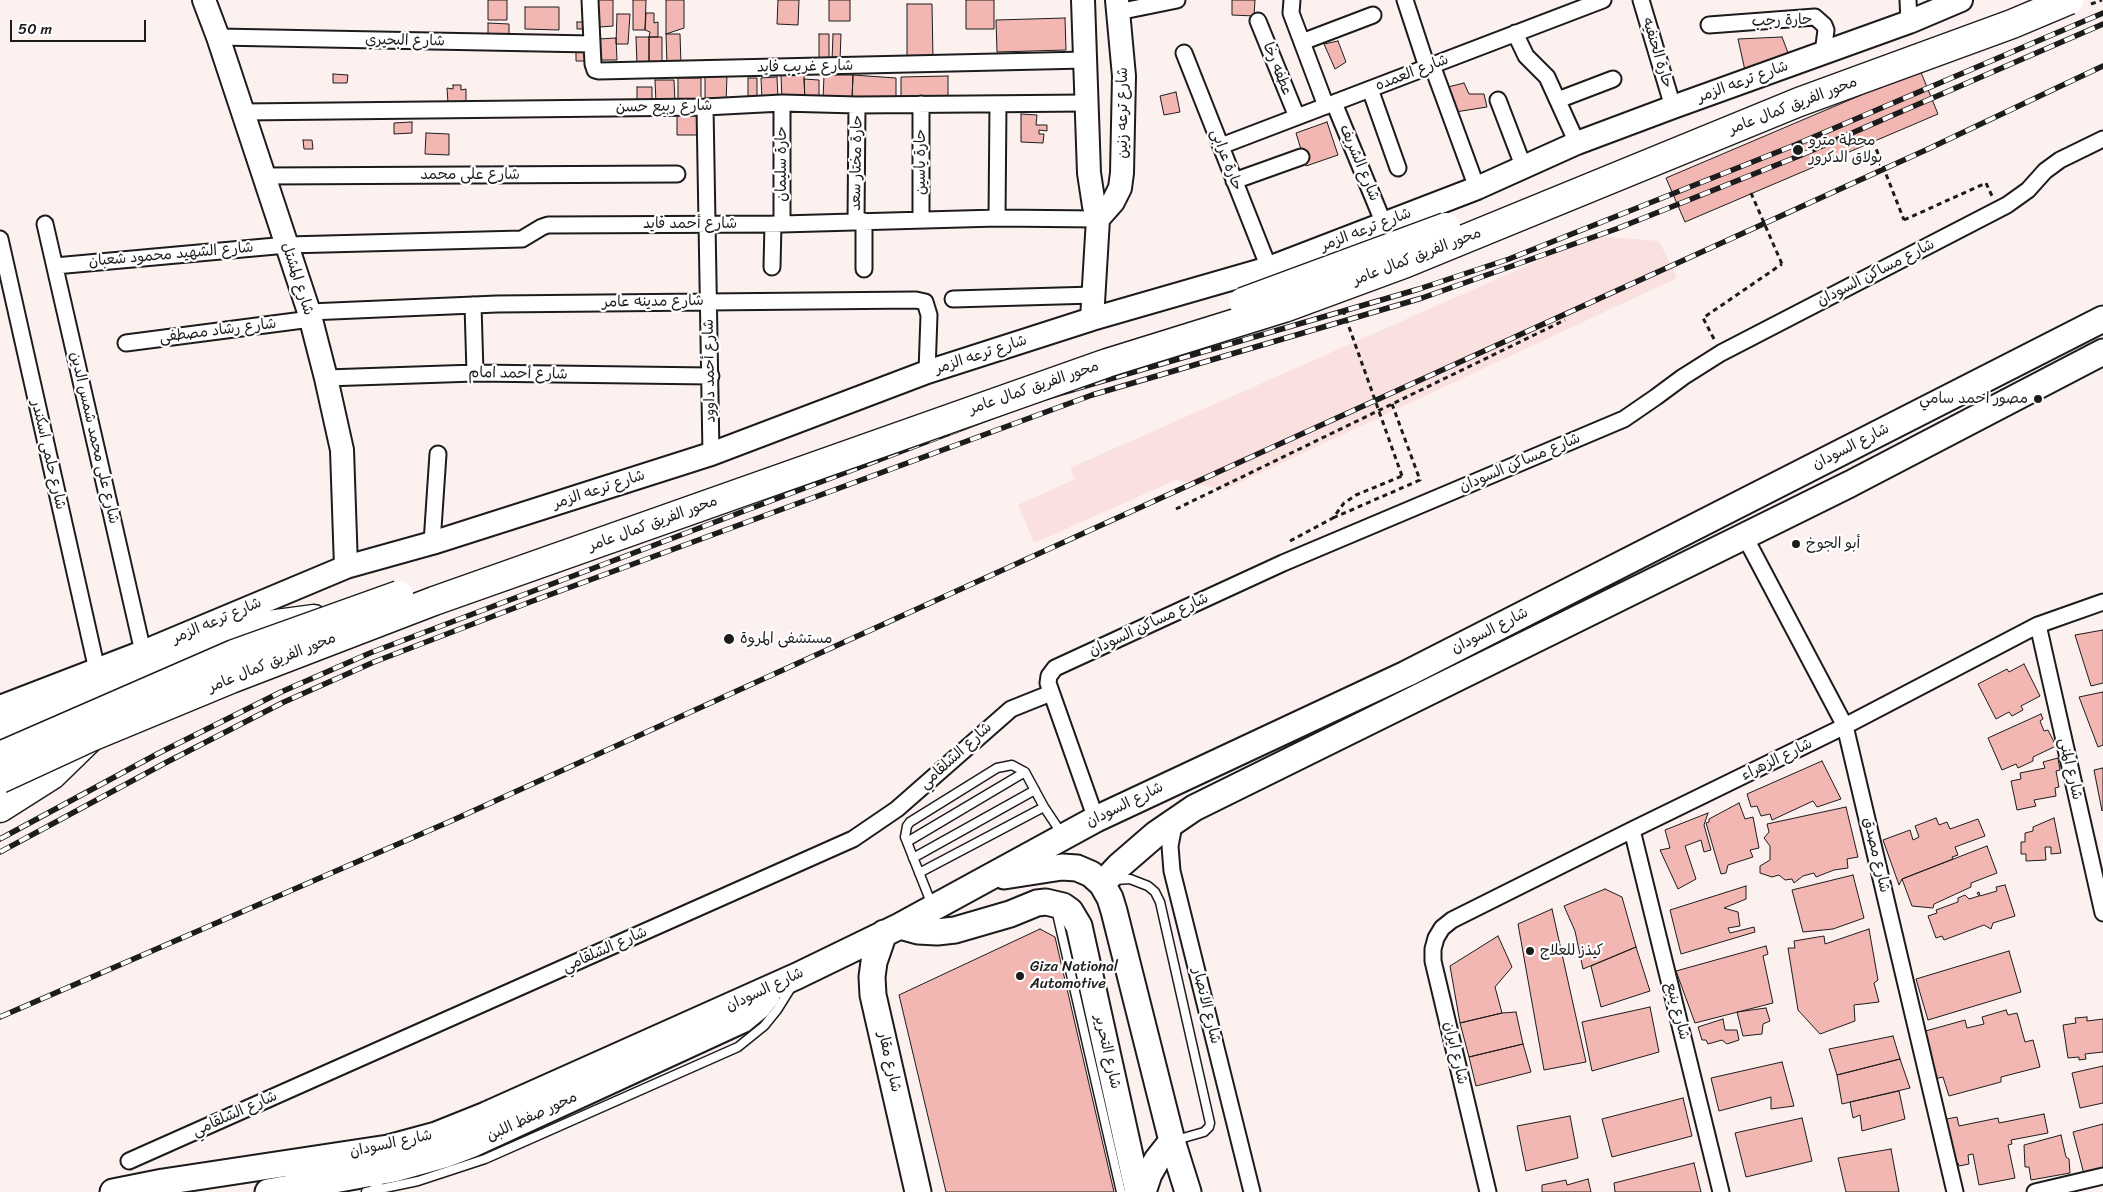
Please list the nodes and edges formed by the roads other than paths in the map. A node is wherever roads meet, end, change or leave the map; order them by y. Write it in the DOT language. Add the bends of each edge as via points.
graph roads {
  1 [pos="204,0"];
  2 [pos="590,0"];
  3 [pos="1083,0"];
  4 [pos="1176,0"];
  5 [pos="1603,0"];
  6 [pos="1641,0"];
  7 [pos="1961,0"];
  8 [pos="2033,0"];
  9 [pos="2069,0"];
  10 [pos="1294,1"];
  11 [pos="1408,1"];
  12 [pos="1581,4"];
  13 [pos="1118,6"];
  14 [pos="1909,11"];
  15 [pos="1373,15"];
  16 [pos="1258,21"];
  17 [pos="1709,25"];
  18 [pos="1515,34"];
  19 [pos="218,38"];
  20 [pos="1302,42"];
  21 [pos="592,44"];
  22 [pos="1184,53"];
  23 [pos="1823,53"];
  24 [pos="1085,60"];
  25 [pos="1430,66"];
  26 [pos="1613,79"];
  27 [pos="1370,89"];
  28 [pos="1498,100"];
  29 [pos="1558,100"];
  30 [pos="1086,103"];
  31 [pos="782,104"];
  32 [pos="921,104"];
  33 [pos="998,104"];
  34 [pos="1330,104"];
  35 [pos="857,105"];
  36 [pos="705,107"];
  37 [pos="1673,107"];
  38 [pos="243,112"];
  39 [pos="1297,117"];
  40 [pos="2103,139"];
  41 [pos="1577,143"];
  42 [pos="1221,146"];
  43 [pos="1301,157"];
  44 [pos="1398,168"];
  45 [pos="1524,168"];
  46 [pos="677,174"];
  47 [pos="264,176"];
  48 [pos="1234,181"];
  49 [pos="1477,188"];
  50 [pos="997,218"];
  51 [pos="922,220"];
  52 [pos="1098,220"];
  53 [pos="860,222"];
  54 [pos="45,224"];
  55 [pos="708,224"];
  56 [pos="778,224"];
  57 [pos="1384,224"];
  58 [pos="0,239"];
  59 [pos="287,245"];
  60 [pos="55,266"];
  61 [pos="772,267"];
  62 [pos="1269,268"];
  63 [pos="864,270"];
  64 [pos="1094,294"];
  65 [pos="953,299"];
  66 [pos="709,301"];
  67 [pos="473,305"];
  68 [pos="310,315"];
  69 [pos="1092,319"];
  70 [pos="2103,319"];
  71 [pos="126,343"];
  72 [pos="2103,352"];
  73 [pos="927,372"];
  74 [pos="475,373"];
  75 [pos="711,376"];
  76 [pos="326,378"];
  77 [pos="438,454"];
  78 [pos="711,454"];
  79 [pos="1745,537"];
  80 [pos="432,543"];
  81 [pos="346,567"];
  82 [pos="2103,602"];
  83 [pos="329,619"];
  84 [pos="2038,625"];
  85 [pos="143,652"];
  86 [pos="96,670"];
  87 [pos="1051,692"];
  88 [pos="0,707"];
  89 [pos="1846,726"];
  90 [pos="0,728"];
  91 [pos="91,737"];
  92 [pos="0,756"];
  93 [pos="1026,772"];
  94 [pos="0,779"];
  95 [pos="1036,790"];
  96 [pos="1044,807"];
  97 [pos="0,808"];
  98 [pos="1096,819"];
  99 [pos="1175,820"];
  100 [pos="1632,830"];
  101 [pos="1064,836"];
  102 [pos="907,842"];
  103 [pos="913,858"];
  104 [pos="920,873"];
  105 [pos="991,877"];
  106 [pos="1102,884"];
  107 [pos="1046,903"];
  108 [pos="933,908"];
  109 [pos="2103,913"];
  110 [pos="1452,920"];
  111 [pos="892,929"];
  112 [pos="797,976"];
  113 [pos="772,988"];
  114 [pos="1114,1121"];
  115 [pos="1172,1141"];
  116 [pos="129,1161"];
  117 [pos="2103,1176"];
  118 [pos="161,1187"];
  119 [pos="113,1192"];
  120 [pos="268,1192"];
  121 [pos="373,1192"];
  122 [pos="918,1192"];
  123 [pos="1121,1192"];
  124 [pos="1138,1192"];
  125 [pos="1143,1192"];
  126 [pos="1188,1192"];
  127 [pos="1252,1192"];
  128 [pos="1488,1192"];
  129 [pos="1721,1192"];
  130 [pos="1955,1192"];
  131 [pos="2035,1192"];
  1 -- 19 [label="main road, شارع المشتل"];
  2 -- 21 [label="street, شارع غريب فايد"];
  3 -- 24 [label="main road"];
  4 -- 13 [label="street"];
  5 -- 12 [label="street, شارع العمده"];
  6 -- 37 [label="street, حارة الحنفيه"];
  7 -- 14 [label="main road, شارع ترعه الزمر"];
  8 -- 83 [label="highway, محور الفريق كمال عامر, bridge" via="1793,90 1446,227 1206,316 1101,347"];
  9 -- 91 [label="highway, محور الفريق كمال عامر, bridge" via="1799,102 1406,263 1284,308 1079,373 434,601 278,660"];
  10 -- 20 [label="street, شارع الشريف" via="1291,13"];
  11 -- 25 [label="street"];
  12 -- 18 [label="street, شارع العمده"];
  13 -- 52 [label="main road, شارع ترعه زنين" via="1124,76 1122,173 1120,188 1113,202"];
  14 -- 23 [label="main road, شارع ترعه الزمر"];
  15 -- 20 [label="street"];
  16 -- 39 [label="street, عطفه رخا"];
  17 -- 23 [label="street, حارة رجب" via="1815,16 1826,30"];
  18 -- 25 [label="street, شارع العمده"];
  18 -- 29 [label="street" via="1526,56 1547,77"];
  19 -- 21 [label="street, شارع البحيري"];
  19 -- 38 [label="main road, شارع المشتل"];
  20 -- 34 [label="street, شارع الشريف"];
  21 -- 24 [label="street, شارع غريب فايد" via="594,67 599,71"];
  22 -- 42 [label="street, حارة عرابى"];
  23 -- 37 [label="main road, شارع ترعه الزمر"];
  24 -- 30 [label="main road"];
  25 -- 27 [label="street, شارع العمده"];
  25 -- 49 [label="street"];
  26 -- 29 [label="street"];
  27 -- 34 [label="street, شارع العمده"];
  27 -- 44 [label="street"];
  28 -- 45 [label="street"];
  29 -- 41 [label="street"];
  30 -- 33 [label="street, شارع ربيع حسن"];
  30 -- 52 [label="main road" via="1090,182"];
  31 -- 35 [label="street, شارع ربيع حسن"];
  31 -- 36 [label="street, شارع ربيع حسن"];
  31 -- 56 [label="street, حارة سليمان"];
  32 -- 33 [label="street, شارع ربيع حسن"];
  32 -- 35 [label="street, شارع ربيع حسن"];
  32 -- 51 [label="street, حارة ياسين"];
  33 -- 50 [label="street"];
  34 -- 39 [label="street, شارع العمده"];
  34 -- 57 [label="street, شارع الشريف"];
  35 -- 53 [label="street, حارة مختار سعد"];
  36 -- 38 [label="street, شارع ربيع حسن"];
  36 -- 55 [label="street, شارع أحمد داوود"];
  37 -- 41 [label="main road, شارع ترعه الزمر"];
  38 -- 47 [label="main road, شارع المشتل"];
  39 -- 42 [label="street, شارع العمده"];
  40 -- 87 [label="street, شارع مساكن السودان" via="2060,160 2028,190 1998,209 1721,353 1624,418 1283,563 1055,668 1049,676"];
  41 -- 45 [label="main road, شارع ترعه الزمر"];
  42 -- 48 [label="street, حارة عرابى"];
  43 -- 48 [label="street"];
  45 -- 49 [label="main road, شارع ترعه الزمر"];
  46 -- 47 [label="street, شارع على محمد"];
  47 -- 59 [label="main road, شارع المشتل"];
  48 -- 62 [label="street, حارة عرابى"];
  49 -- 57 [label="main road, شارع ترعه الزمر"];
  50 -- 51 [label="street, شارع أحمد فايد"];
  50 -- 52 [label="street, شارع أحمد فايد"];
  51 -- 53 [label="street, شارع أحمد فايد"];
  52 -- 64 [label="main road"];
  53 -- 56 [label="street, شارع أحمد فايد"];
  53 -- 63 [label="street, حارة مختار سعد"];
  54 -- 60 [label="street, شارع على محمد شمس الدين"];
  55 -- 56 [label="street, شارع أحمد فايد"];
  55 -- 59 [label="street, شارع أحمد فايد" via="548,225 522,239"];
  55 -- 66 [label="street, شارع أحمد داوود"];
  56 -- 61 [label="street, حارة سليمان"];
  57 -- 62 [label="main road, شارع ترعه الزمر"];
  58 -- 86 [label="street, شارع حلمى اسكندر"];
  59 -- 60 [label="street, شارع الشهيد محمود شعبان"];
  59 -- 68 [label="main road, شارع المشتل"];
  60 -- 85 [label="street, شارع على محمد شمس الدين"];
  62 -- 69 [label="main road, شارع ترعه الزمر"];
  64 -- 65 [label="street"];
  64 -- 69 [label="main road"];
  66 -- 67 [label="street, شارع مدينه عامر"];
  66 -- 73 [label="street, شارع مدينه عامر" via="925,302 930,315"];
  66 -- 75 [label="street, شارع أحمد داوود"];
  67 -- 68 [label="street, شارع مدينه عامر"];
  67 -- 74 [label="street"];
  68 -- 71 [label="street, شارع رشاد مصطفى"];
  68 -- 76 [label="main road, شارع المشتل"];
  69 -- 73 [label="main road, شارع ترعه الزمر"];
  70 -- 98 [label="main road, شارع السودان" via="1406,674"];
  72 -- 79 [label="main road, شارع السودان"];
  73 -- 78 [label="main road, شارع ترعه الزمر"];
  74 -- 75 [label="street, شارع أحمد امام"];
  74 -- 76 [label="street, شارع أحمد امام"];
  75 -- 78 [label="street, شارع أحمد داوود"];
  76 -- 81 [label="main road, شارع المشتل" via="342,450"];
  77 -- 80 [label="street"];
  78 -- 80 [label="main road, شارع ترعه الزمر"];
  79 -- 89 [label="street, شارع مصدق"];
  79 -- 99 [label="main road, شارع السودان"];
  80 -- 81 [label="main road, شارع ترعه الزمر"];
  81 -- 85 [label="main road, شارع ترعه الزمر"];
  82 -- 84 [label="street, شارع الزهراء"];
  83 -- 90 [label="highway" via="282,623 250,631"];
  83 -- 92 [label="highway, محور الفريق كمال عامر, bridge" via="234,654"];
  84 -- 89 [label="street, شارع الزهراء"];
  84 -- 109 [label="street, شارع المنى"];
  85 -- 86 [label="main road, شارع ترعه الزمر"];
  86 -- 88 [label="main road, شارع ترعه الزمر"];
  87 -- 98 [label="street, شارع مساكن السودان"];
  87 -- 116 [label="street, شارع الشلقامي" via="1010,709 897,809 853,839"];
  89 -- 100 [label="street, شارع الزهراء"];
  89 -- 130 [label="street, شارع مصدق"];
  91 -- 94 [label="highway, محور الفريق كمال عامر, bridge"];
  91 -- 97 [label="highway" via="52,775"];
  93 -- 95 [label="lane"];
  93 -- 102 [label="lane"];
  93 -- 102 [label="lane" via="1012,765 997,768 910,822 905,831"];
  95 -- 96 [label="lane"];
  95 -- 103 [label="lane"];
  96 -- 101 [label="lane"];
  96 -- 104 [label="lane"];
  98 -- 101 [label="main road, شارع السودان"];
  99 -- 106 [label="main road, شارع السودان" via="1137,849"];
  99 -- 127 [label="street, شارع الانصار" via="1170,846 1172,870"];
  100 -- 110 [label="street, شارع الزهراء"];
  100 -- 129 [label="street, شارع ينبع"];
  101 -- 105 [label="main road, شارع السودان"];
  102 -- 103 [label="lane"];
  103 -- 104 [label="lane"];
  104 -- 108 [label="lane"];
  105 -- 106 [label="main road" via="1062,867 1077,868"];
  105 -- 107 [label="main road, شارع التحرير" via="1012,894"];
  105 -- 108 [label="main road, شارع السودان"];
  106 -- 115 [label="main road" via="1114,911"];
  106 -- 115 [label="lane" via="1121,879 1138,881 1155,892 1160,902 1210,1123 1204,1132"];
  107 -- 111 [label="main road" via="955,930"];
  107 -- 114 [label="main road, شارع التحرير" via="1070,912 1079,926 1091,1021"];
  108 -- 111 [label="main road, شارع السودان"];
  110 -- 128 [label="street, شارع ايران" via="1436,938 1433,961"];
  111 -- 112 [label="main road, شارع السودان"];
  111 -- 122 [label="main road, شارع مقار" via="874,962 873,995"];
  112 -- 113 [label="main road, شارع السودان"];
  112 -- 121 [label="lane" via="764,1026 738,1047 485,1159"];
  113 -- 118 [label="main road, شارع السودان" via="436,1135 388,1148"];
  113 -- 120 [label="main road, محور صفط اللبن" via="759,1006 742,1020 472,1144 394,1169"];
  114 -- 123 [label="lane"];
  114 -- 124 [label="main road, شارع التحرير"];
  115 -- 125 [label="main road" via="1149,1174"];
  115 -- 126 [label="main road"];
  117 -- 131 [label="street"];
  118 -- 119 [label="main road, شارع السودان"];
}
